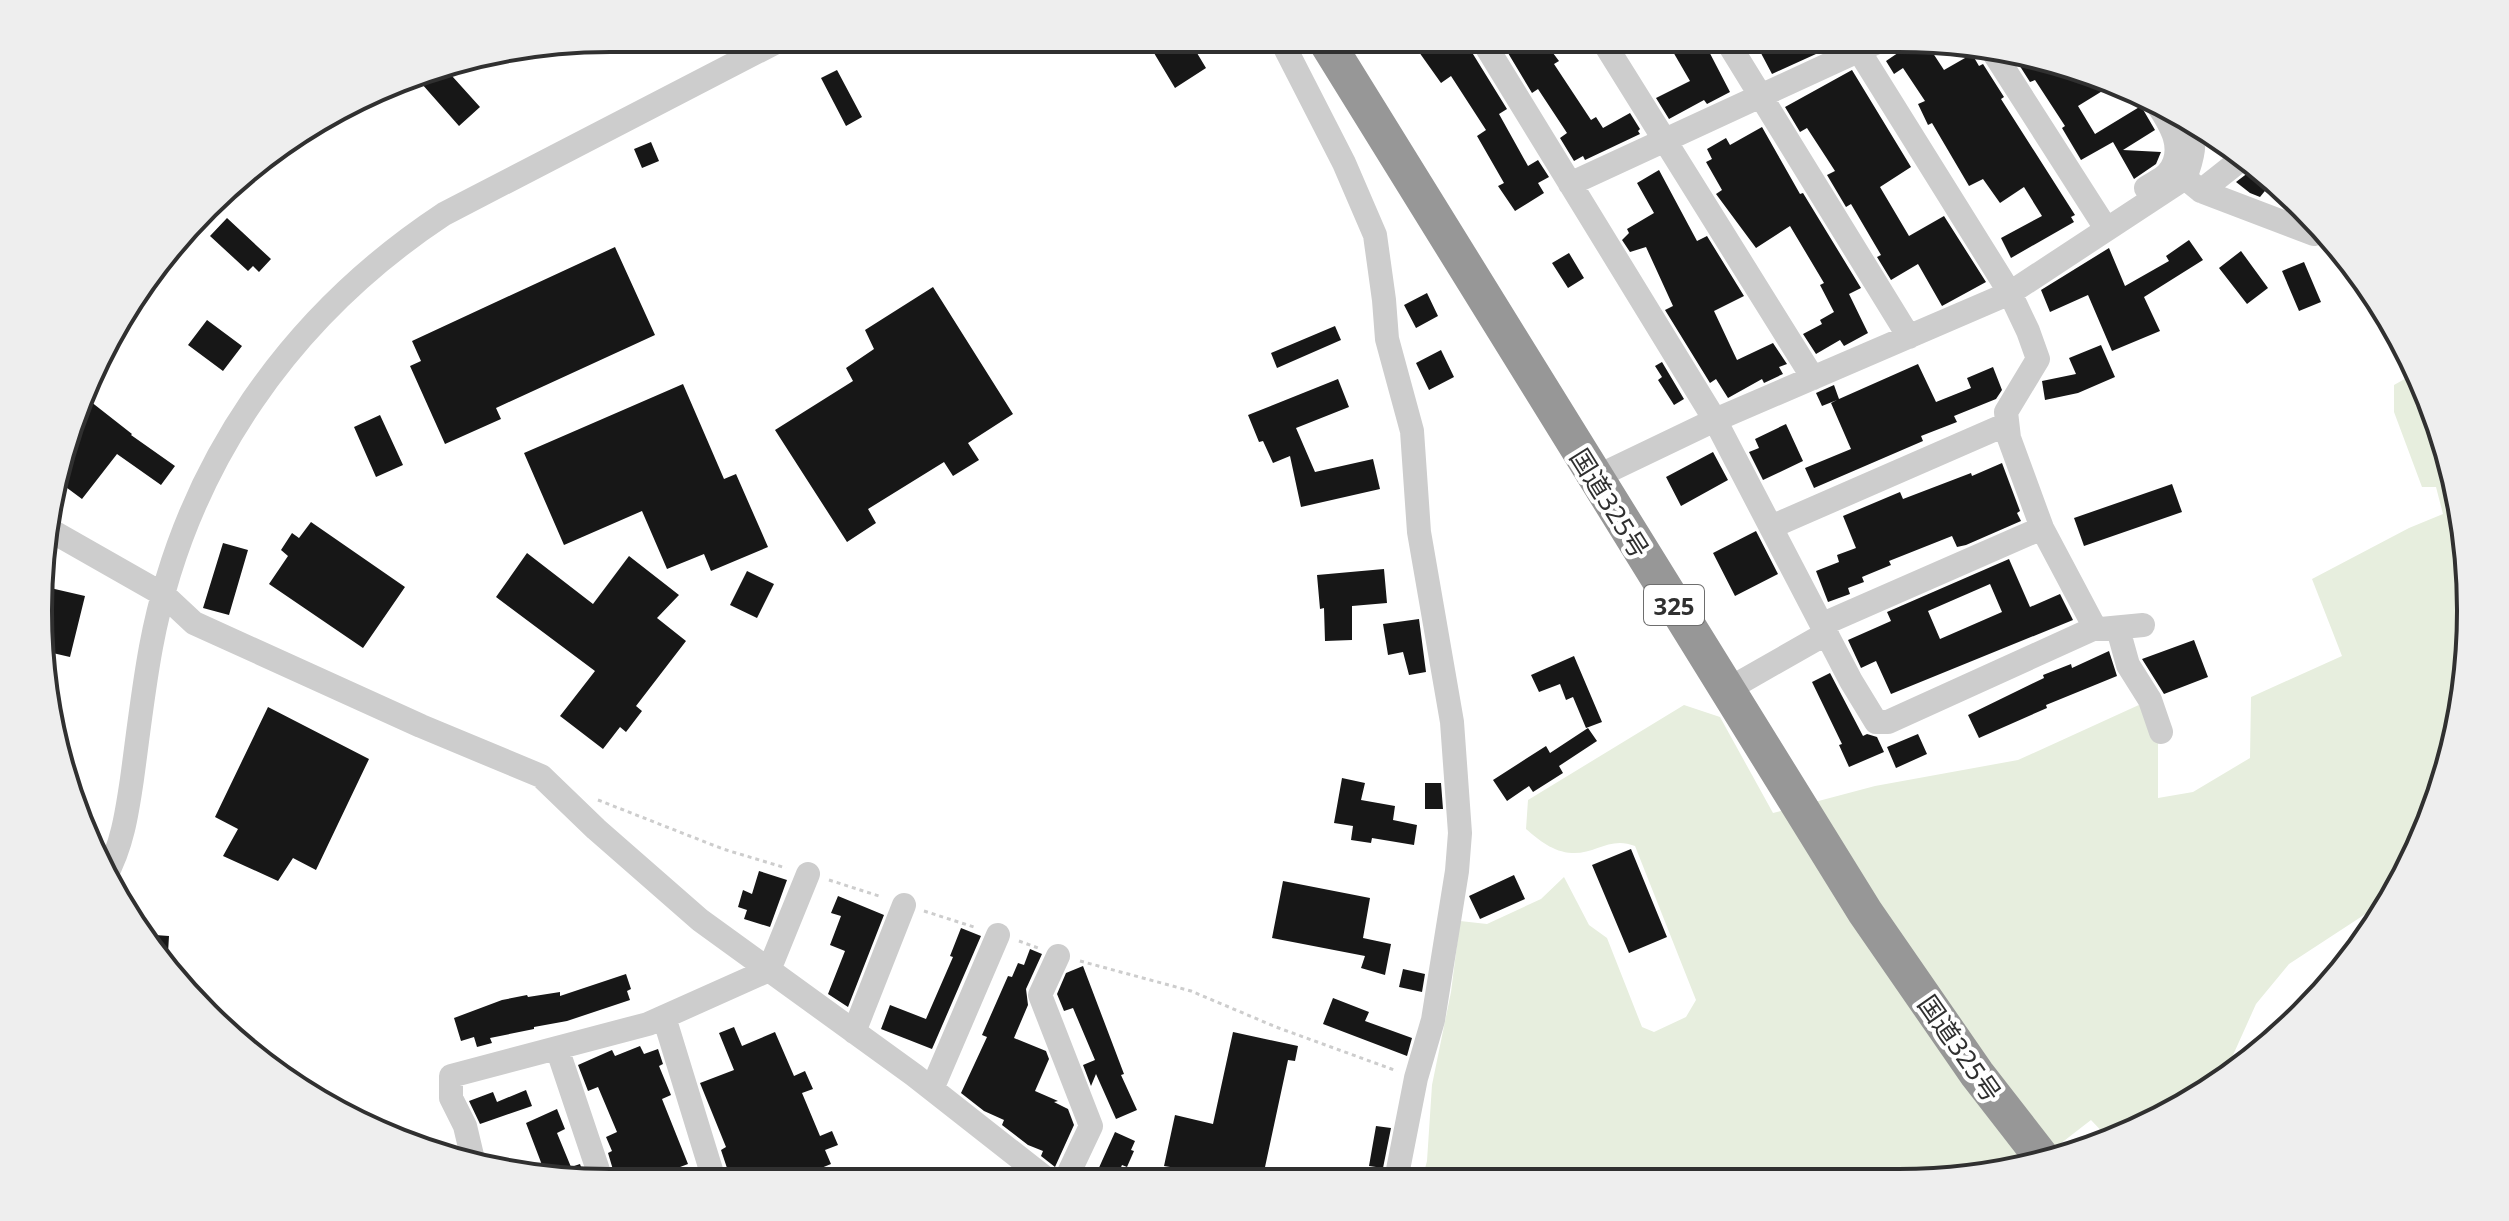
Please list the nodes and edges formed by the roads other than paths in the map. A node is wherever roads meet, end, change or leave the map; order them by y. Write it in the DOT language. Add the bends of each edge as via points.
graph roads {
  1 [pos="757,52"];
  2 [pos="1287,52"];
  3 [pos="1333,52"];
  4 [pos="1358,52"];
  5 [pos="1490,52"];
  6 [pos="1610,52"];
  7 [pos="1734,52"];
  8 [pos="1841,52"];
  9 [pos="1860,52"];
  10 [pos="1999,62"];
  11 [pos="1761,96"];
  12 [pos="2168,121"];
  13 [pos="2195,137"];
  14 [pos="1665,140"];
  15 [pos="2233,163"];
  16 [pos="1570,184"];
  17 [pos="2193,184"];
  18 [pos="2100,219"];
  19 [pos="2308,231"];
  20 [pos="2082,247"];
  21 [pos="2010,293"];
  22 [pos="1909,337"];
  23 [pos="1813,378"];
  24 [pos="1715,420"];
  25 [pos="2007,424"];
  26 [pos="1602,473"];
  27 [pos="1771,527"];
  28 [pos="2042,528"];
  29 [pos="58,534"];
  30 [pos="164,595"];
  31 [pos="2143,625"];
  32 [pos="1825,629"];
  33 [pos="2106,629"];
  34 [pos="1736,685"];
  35 [pos="2161,732"];
  36 [pos="111,860"];
  37 [pos="808,874"];
  38 [pos="904,905"];
  39 [pos="998,935"];
  40 [pos="1058,956"];
  41 [pos="769,970"];
  42 [pos="664,1017"];
  43 [pos="854,1032"];
  44 [pos="557,1048"];
  45 [pos="932,1089"];
  46 [pos="2061,1144"];
  47 [pos="471,1151"];
  48 [pos="2037,1151"];
  49 [pos="598,1169"];
  50 [pos="711,1169"];
  51 [pos="1034,1169"];
  52 [pos="1071,1169"];
  53 [pos="1398,1169"];
  1 -- 30 [label="street" via="444,214 350,285 292,349 210,469 185,525"];
  2 -- 53 [label="street" via="1375,235 1387,339 1412,431 1419,532 1452,722 1460,833 1457,871 1433,1020"];
  3 -- 26 [label="highway, 国道325号 / 325"];
  4 -- 26 [label="highway, 国道325号 / 325"];
  5 -- 16 [label="street"];
  6 -- 14 [label="street"];
  7 -- 11 [label="street"];
  8 -- 11 [label="street"];
  9 -- 21 [label="street"];
  10 -- 18 [label="street"];
  11 -- 14 [label="street"];
  11 -- 22 [label="street"];
  12 -- 18 [label="street" via="2177,152 2168,173"];
  13 -- 17 [label="street"];
  14 -- 16 [label="street"];
  14 -- 23 [label="street"];
  15 -- 17 [label="street"];
  16 -- 24 [label="street"];
  17 -- 19 [label="street"];
  17 -- 20 [label="street"];
  18 -- 20 [label="street"];
  20 -- 21 [label="street"];
  21 -- 22 [label="street"];
  21 -- 25 [label="street" via="2038,359 2006,412"];
  22 -- 23 [label="street"];
  23 -- 24 [label="street"];
  24 -- 26 [label="street"];
  24 -- 27 [label="street"];
  25 -- 27 [label="street"];
  25 -- 28 [label="street"];
  26 -- 34 [label="highway, 国道325号 / 325"];
  27 -- 32 [label="street"];
  28 -- 32 [label="street"];
  28 -- 33 [label="street"];
  29 -- 30 [label="street"];
  30 -- 36 [label="street" via="151,646 124,827"];
  30 -- 41 [label="street" via="194,623 541,776 700,920"];
  31 -- 33 [label="street"];
  32 -- 33 [label="street" via="1876,722 1888,722"];
  32 -- 34 [label="street"];
  33 -- 35 [label="street" via="2150,700"];
  34 -- 46 [label="highway, 国道325号 / 325" via="2018,1091"];
  34 -- 48 [label="highway, 国道325号 / 325" via="1865,912"];
  37 -- 41 [label="street"];
  38 -- 43 [label="street"];
  39 -- 45 [label="street"];
  40 -- 52 [label="street" via="1040,995 1091,1126"];
  41 -- 42 [label="street"];
  41 -- 43 [label="street"];
  42 -- 44 [label="street"];
  42 -- 50 [label="street"];
  43 -- 45 [label="street"];
  44 -- 47 [label="street" via="451,1076 451,1098"];
  44 -- 49 [label="street"];
  45 -- 51 [label="street"];
}
